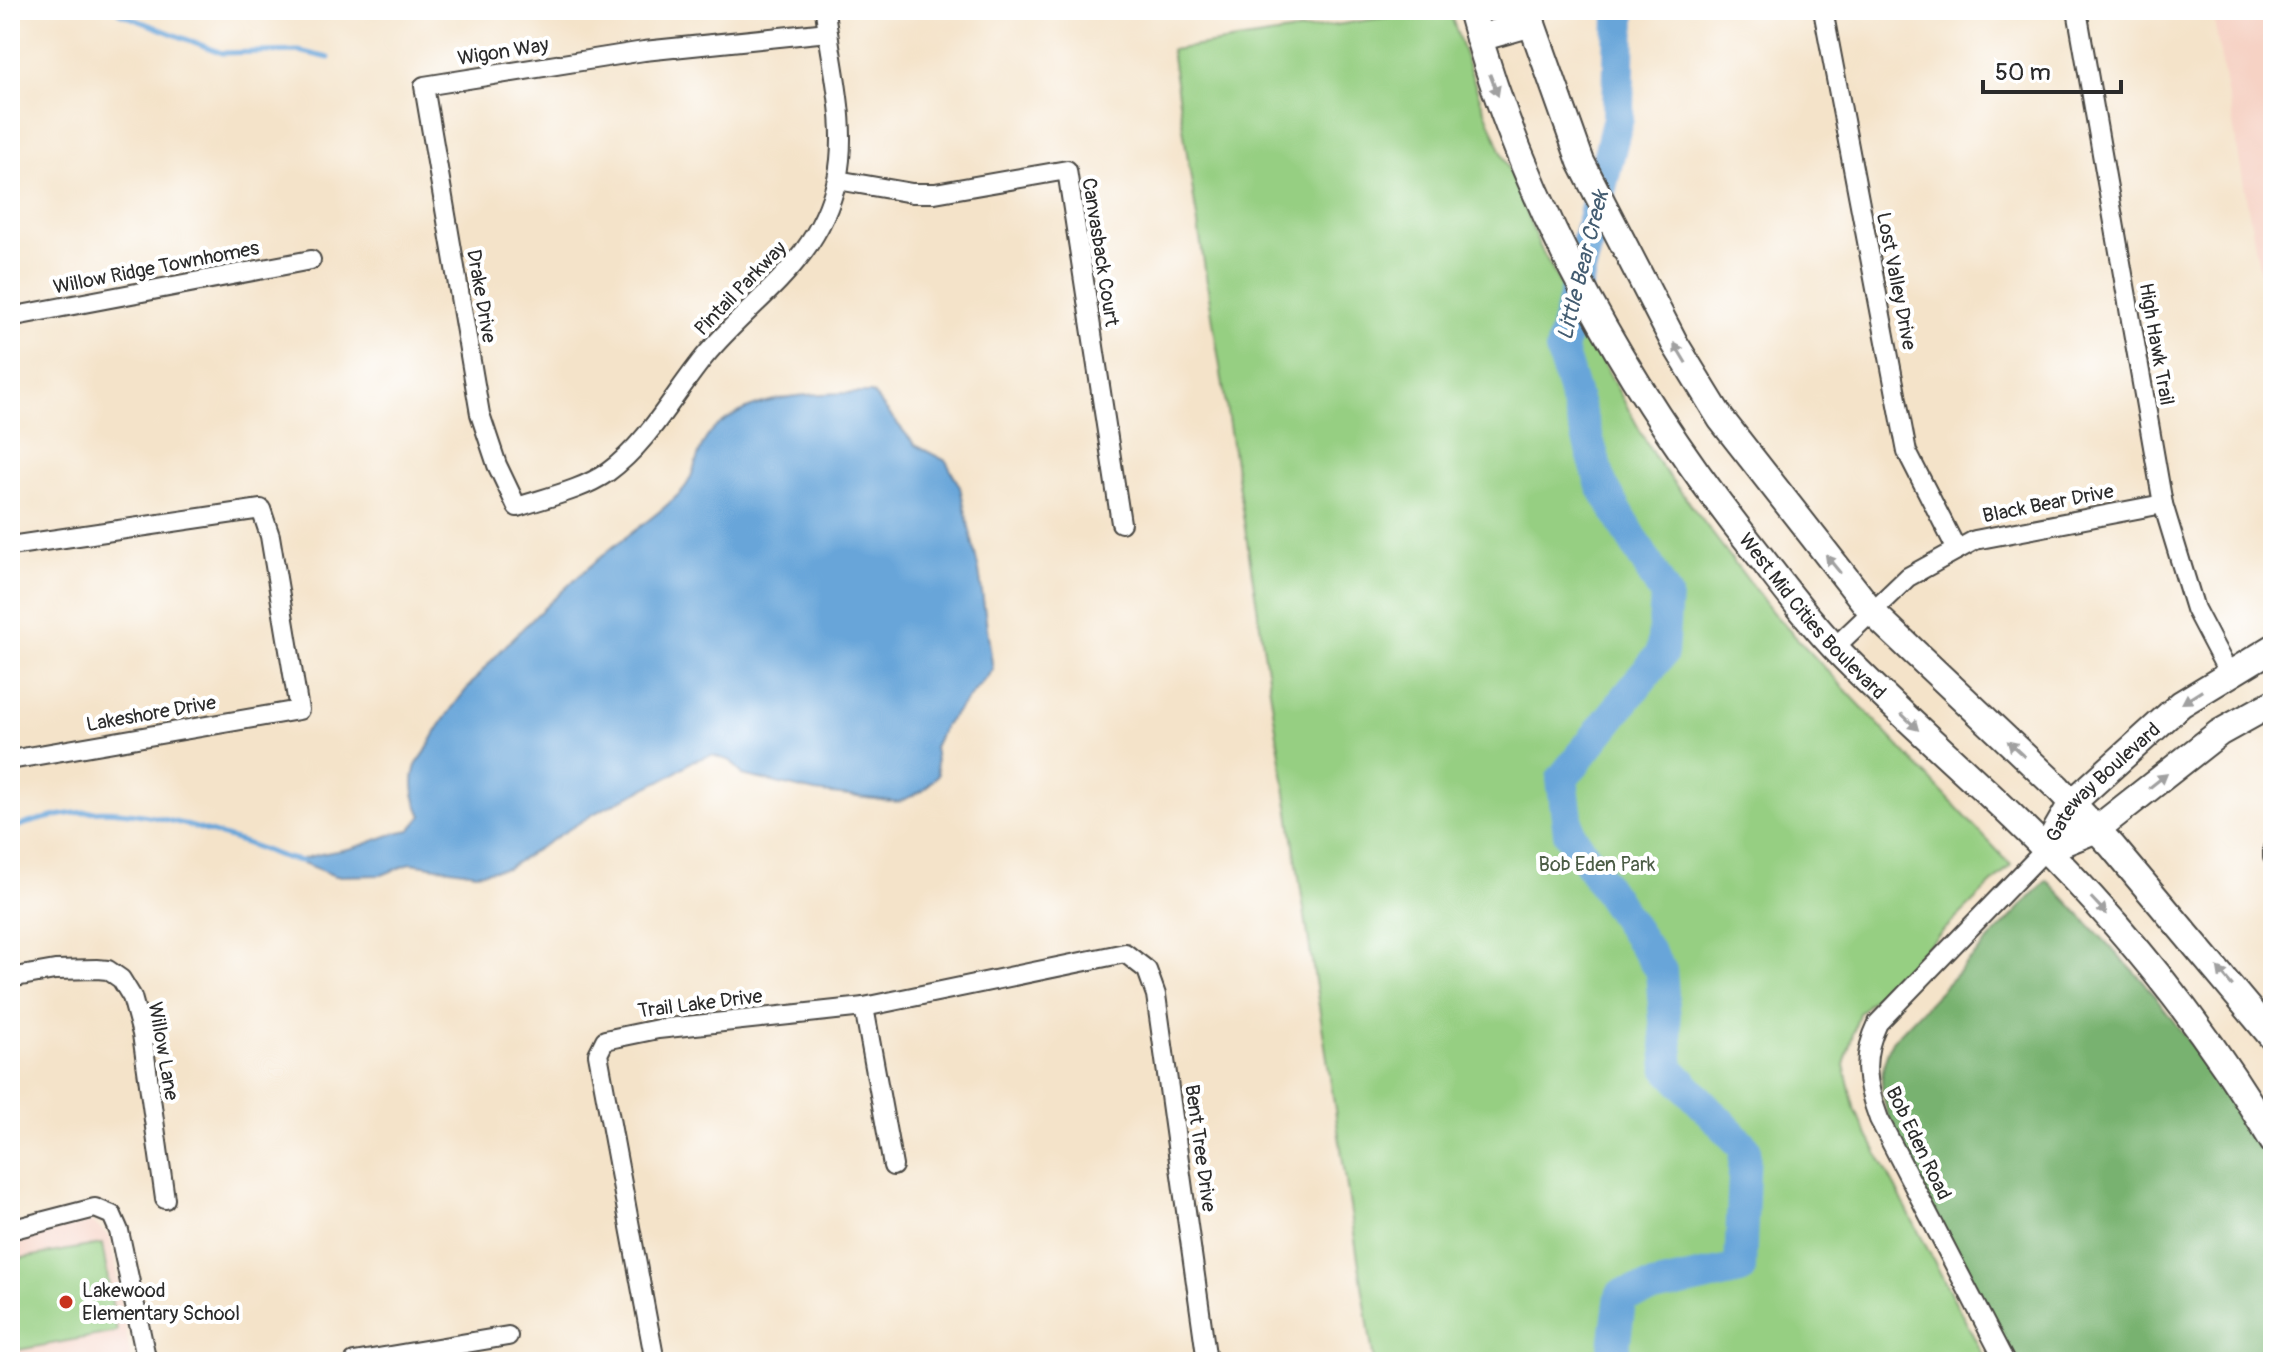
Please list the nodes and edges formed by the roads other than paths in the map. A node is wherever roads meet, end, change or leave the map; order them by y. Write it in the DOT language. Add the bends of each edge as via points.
graph roads {
  1 [pos="825,10"];
  2 [pos="1471,10"];
  3 [pos="1823,10"];
  4 [pos="2077,10"];
  5 [pos="1529,17"];
  6 [pos="828,32"];
  7 [pos="1479,38"];
  8 [pos="424,86"];
  9 [pos="837,180"];
  10 [pos="311,260"];
  11 [pos="10,317"];
  12 [pos="2163,504"];
  13 [pos="517,507"];
  14 [pos="1121,523"];
  15 [pos="10,546"];
  16 [pos="1957,550"];
  17 [pos="1873,613"];
  18 [pos="1835,647"];
  19 [pos="2273,648"];
  20 [pos="2229,674"];
  21 [pos="2273,703"];
  22 [pos="10,760"];
  23 [pos="2072,803"];
  24 [pos="2097,829"];
  25 [pos="2045,850"];
  26 [pos="1125,953"];
  27 [pos="10,978"];
  28 [pos="864,1007"];
  29 [pos="2273,1038"];
  30 [pos="2273,1141"];
  31 [pos="893,1166"];
  32 [pos="165,1199"];
  33 [pos="10,1230"];
  34 [pos="508,1336"];
  35 [pos="147,1362"];
  36 [pos="354,1362"];
  37 [pos="655,1362"];
  38 [pos="1207,1362"];
  39 [pos="2005,1362"];
  1 -- 6 [label="street, Pintail Parkway"];
  2 -- 7 [label="main road, West Mid Cities Boulevard"];
  3 -- 16 [label="street, Lost Valley Drive" via="1907,452"];
  4 -- 12 [label="street, High Hawk Trail"];
  5 -- 7 [label="main road"];
  17 -- 5 [label="main road, one-way" via="1721,419 1668,330 1581,162"];
  6 -- 8 [label="street, Wigon Way" via="644,51"];
  6 -- 9 [label="street, Pintail Parkway" via="841,136"];
  7 -- 18 [label="main road, West Mid Cities Boulevard, one-way" via="1564,251 1651,407 1706,489"];
  8 -- 13 [label="street, Drake Drive" via="482,422"];
  9 -- 13 [label="street, Pintail Parkway" via="822,223 794,268 706,355 629,453 587,483"];
  9 -- 14 [label="street, Canvasback Court" via="935,193 1067,170"];
  10 -- 11 [label="street, Willow Ridge Townhomes"];
  12 -- 16 [label="street, Black Bear Drive" via="1975,540"];
  12 -- 20 [label="street, High Hawk Trail" via="2195,609"];
  15 -- 22 [label="street, Lakeshore Drive" via="261,509 299,710"];
  16 -- 17 [label="street, Black Bear Drive" via="1908,577"];
  17 -- 18 [label="street, Black Bear Drive"];
  23 -- 17 [label="main road, one-way"];
  18 -- 25 [label="main road, West Mid Cities Boulevard, one-way"];
  19 -- 20 [label="main road, Gateway Boulevard"];
  20 -- 23 [label="main road, Gateway Boulevard, one-way" via="2181,704"];
  24 -- 21 [label="main road, Gateway Boulevard, one-way" via="2219,733"];
  23 -- 24 [label="main road"];
  23 -- 25 [label="main road, Gateway Boulevard"];
  24 -- 25 [label="main road, Gateway Boulevard"];
  29 -- 24 [label="main road, one-way"];
  25 -- 30 [label="main road, West Mid Cities Boulevard, one-way" via="2154,969 2214,1046"];
  25 -- 39 [label="street, Bob Eden Road" via="1878,1023 1865,1068 1879,1119"];
  26 -- 28 [label="street, Trail Lake Drive"];
  26 -- 38 [label="street, Bent Tree Drive" via="1147,970 1156,995"];
  27 -- 32 [label="street, Willow Lane" via="97,969 121,979 142,1034"];
  28 -- 31 [label="street"];
  28 -- 37 [label="street, Trail Lake Drive" via="658,1029 605,1040 598,1054"];
  33 -- 35 [label="street" via="95,1208 112,1215"];
  34 -- 36 [label="street"];
}
